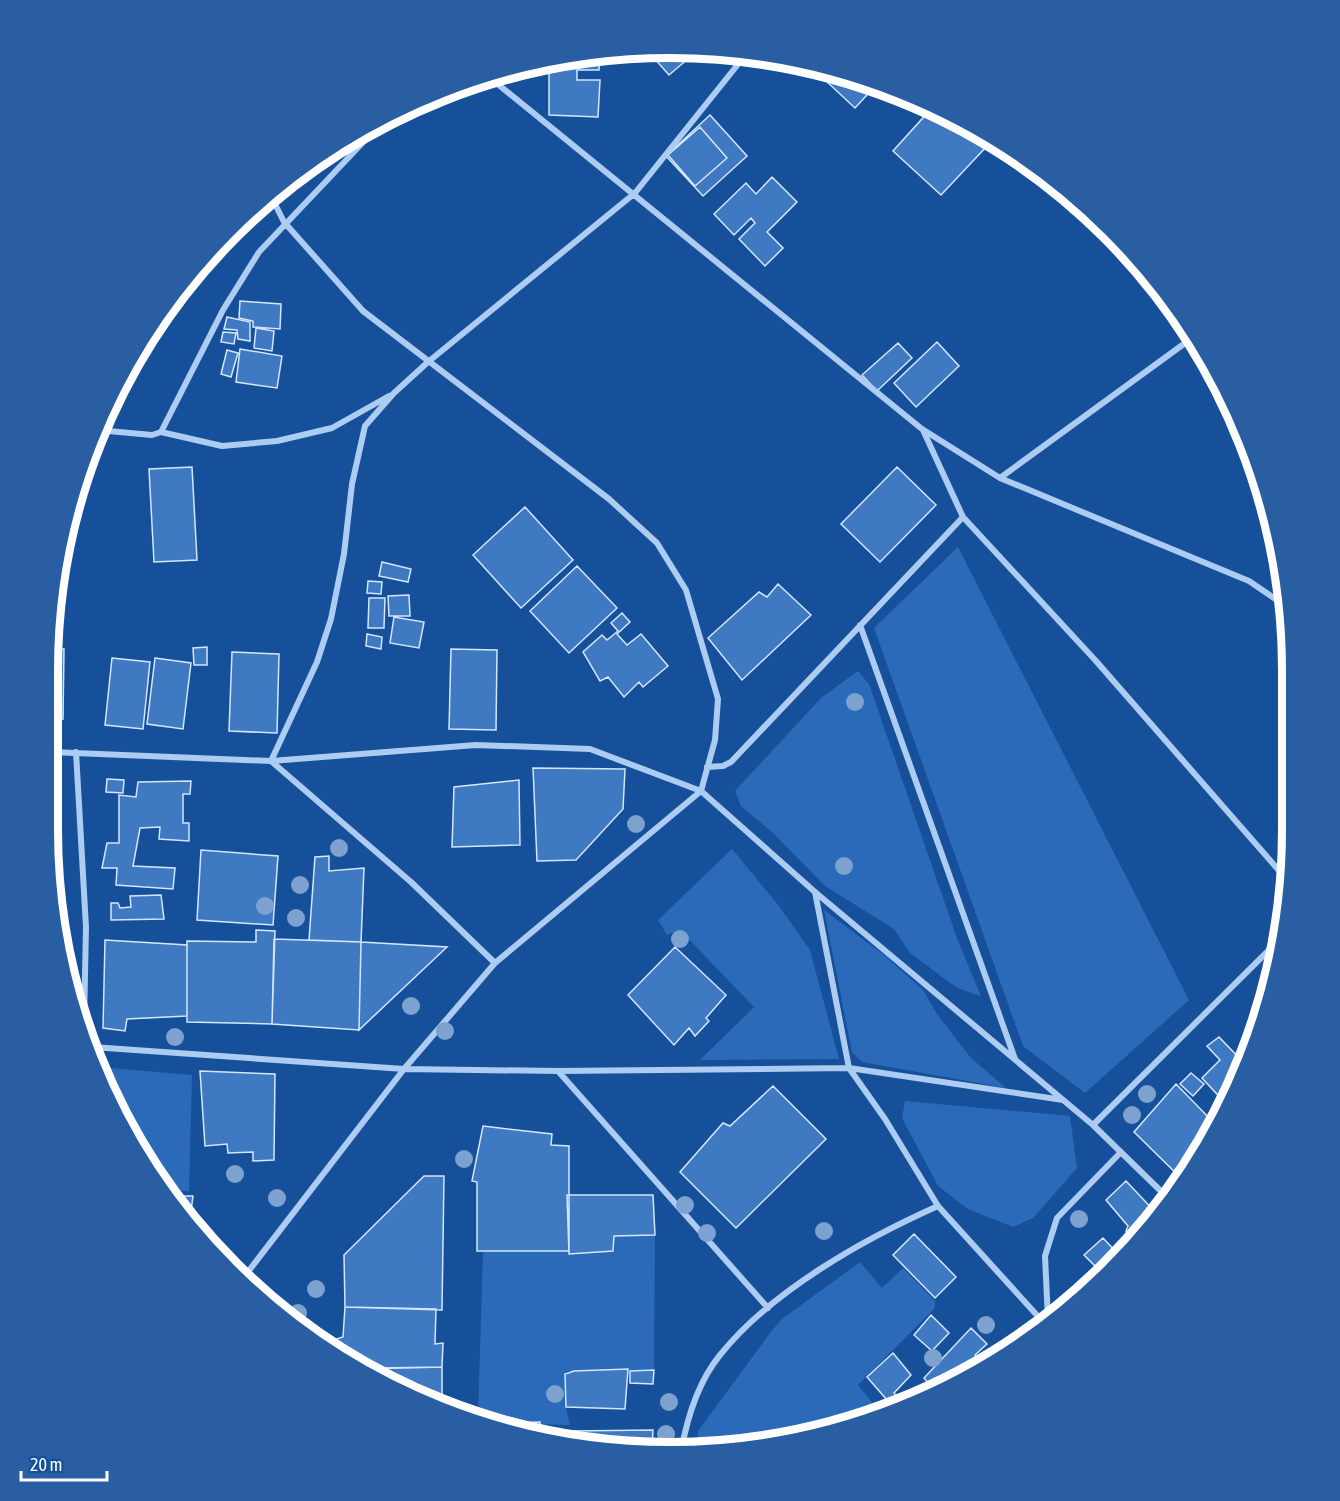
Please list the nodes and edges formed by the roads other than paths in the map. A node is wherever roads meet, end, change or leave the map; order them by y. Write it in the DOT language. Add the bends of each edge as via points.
graph roads {
  1 [pos="739,63"];
  2 [pos="497,84"];
  3 [pos="365,140"];
  4 [pos="635,193"];
  5 [pos="275,204"];
  6 [pos="284,222"];
  7 [pos="1186,342"];
  8 [pos="428,362"];
  9 [pos="394,393"];
  10 [pos="922,429"];
  11 [pos="107,431"];
  12 [pos="161,432"];
  13 [pos="1000,478"];
  14 [pos="963,517"];
  15 [pos="1277,600"];
  16 [pos="860,625"];
  17 [pos="58,752"];
  18 [pos="76,752"];
  19 [pos="271,761"];
  20 [pos="707,766"];
  21 [pos="701,791"];
  22 [pos="1280,872"];
  23 [pos="815,892"];
  24 [pos="1270,949"];
  25 [pos="495,963"];
  26 [pos="84,1006"];
  27 [pos="98,1047"];
  28 [pos="1015,1059"];
  29 [pos="849,1068"];
  30 [pos="404,1069"];
  31 [pos="558,1071"];
  32 [pos="1063,1100"];
  33 [pos="1093,1125"];
  34 [pos="1121,1152"];
  35 [pos="1162,1193"];
  36 [pos="938,1206"];
  37 [pos="248,1272"];
  38 [pos="768,1308"];
  39 [pos="1046,1313"];
  40 [pos="1042,1316"];
  41 [pos="683,1442"];
  1 -- 4 [label="street"];
  2 -- 4 [label="street"];
  3 -- 6 [label="street"];
  4 -- 8 [label="street"];
  4 -- 10 [label="street"];
  5 -- 6 [label="street"];
  6 -- 8 [label="street" via="363,311"];
  6 -- 12 [label="street" via="259,252 223,310"];
  7 -- 13 [label="street"];
  8 -- 9 [label="street"];
  8 -- 20 [label="street" via="609,499 657,543 686,590 718,699"];
  9 -- 12 [label="street" via="332,428 277,441 222,446"];
  9 -- 19 [label="street" via="365,426 351,484 344,554 331,619"];
  10 -- 13 [label="street"];
  10 -- 14 [label="street"];
  11 -- 12 [label="street" via="152,435"];
  13 -- 15 [label="street" via="1249,581"];
  14 -- 16 [label="street"];
  14 -- 22 [label="street" via="1096,661"];
  16 -- 20 [label="street" via="731,762"];
  16 -- 28 [label="street"];
  17 -- 18 [label="street"];
  18 -- 19 [label="street"];
  18 -- 26 [label="street" via="86,927"];
  19 -- 21 [label="street" via="476,745 590,749"];
  19 -- 25 [label="street" via="411,882"];
  20 -- 21 [label="street"];
  21 -- 23 [label="street"];
  21 -- 25 [label="street"];
  23 -- 28 [label="street"];
  23 -- 29 [label="street"];
  24 -- 33 [label="street"];
  25 -- 30 [label="street"];
  27 -- 30 [label="street"];
  28 -- 32 [label="street"];
  29 -- 31 [label="street"];
  29 -- 32 [label="street"];
  29 -- 36 [label="street"];
  30 -- 31 [label="street"];
  30 -- 37 [label="street"];
  31 -- 38 [label="street"];
  32 -- 33 [label="street"];
  33 -- 34 [label="street"];
  34 -- 35 [label="street"];
  34 -- 39 [label="street" via="1057,1218 1045,1256"];
  36 -- 38 [label="street" via="897,1224"];
  36 -- 40 [label="street"];
  38 -- 41 [label="street" via="719,1356 688,1413"];
}
